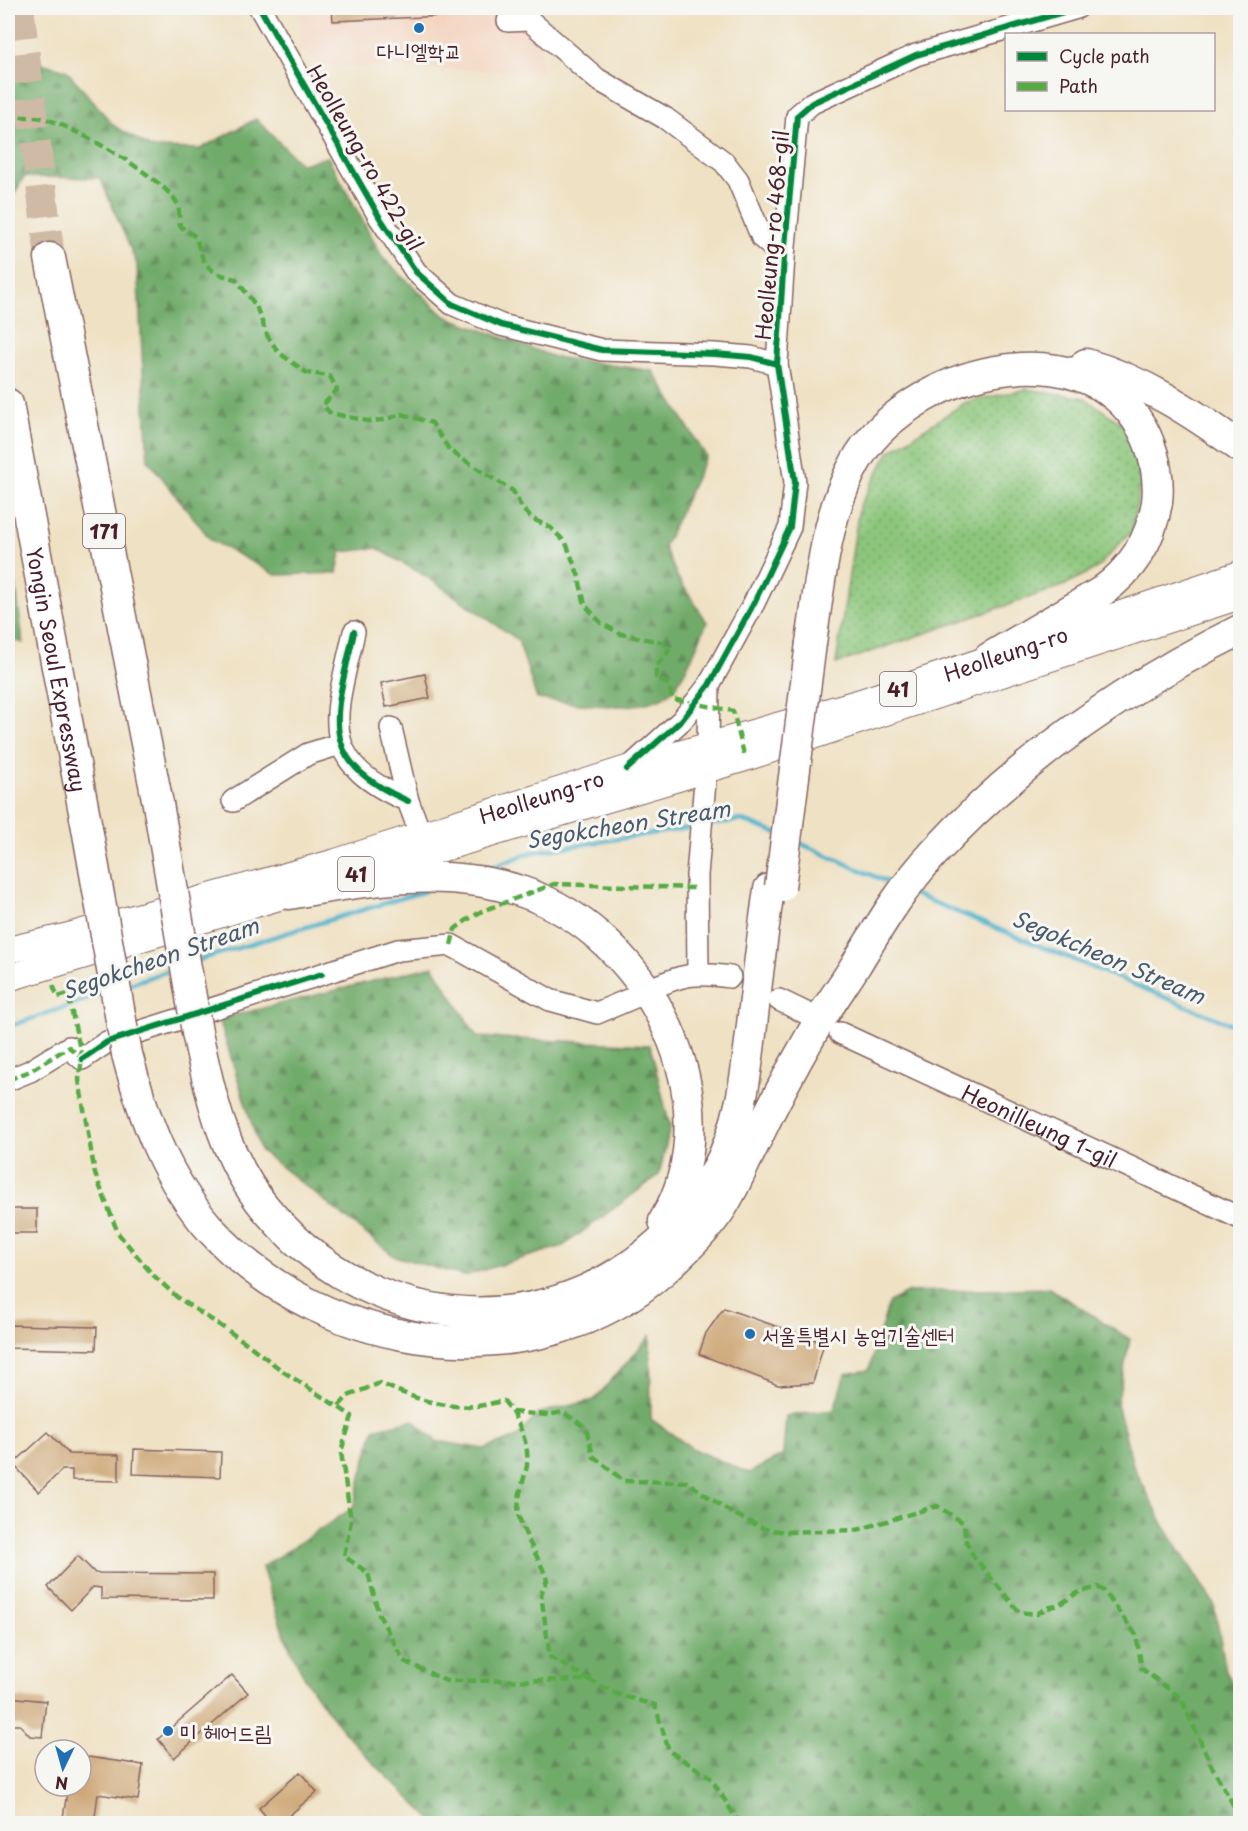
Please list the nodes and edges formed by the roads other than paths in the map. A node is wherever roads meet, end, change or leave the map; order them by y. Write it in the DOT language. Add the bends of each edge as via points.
graph roads {
  1 [pos="260,8"];
  2 [pos="1077,8"];
  3 [pos="508,21"];
  4 [pos="784,257"];
  5 [pos="50,258"];
  6 [pos="777,364"];
  7 [pos="8,404"];
  8 [pos="1240,447"];
  9 [pos="1240,574"];
  10 [pos="1240,596"];
  11 [pos="1240,630"];
  12 [pos="354,632"];
  13 [pos="805,645"];
  14 [pos="989,658"];
  15 [pos="709,685"];
  16 [pos="391,728"];
  17 [pos="340,744"];
  18 [pos="706,758"];
  19 [pos="627,769"];
  20 [pos="233,801"];
  21 [pos="408,801"];
  22 [pos="421,835"];
  23 [pos="289,894"];
  24 [pos="8,950"];
  25 [pos="698,973"];
  26 [pos="730,977"];
  27 [pos="8,978"];
  28 [pos="778,1000"];
  29 [pos="806,1013"];
  30 [pos="840,1033"];
  31 [pos="8,1080"];
  32 [pos="1240,1218"];
  33 [pos="650,1267"];
  1 -- 6 [label="street, Heolleung-ro 422-gil" via="380,218 416,272 452,304 501,325 602,350 752,357"];
  2 -- 4 [label="street, Heolleung-ro 468-gil" via="916,56 812,103 797,116"];
  3 -- 4 [label="street, Heolleung-ro 468-gil" via="529,20 597,79 664,118 724,162 738,180 762,238"];
  4 -- 6 [label="street, Heolleung-ro 468-gil"];
  5 -- 33 [label="highway, 171, bridge" via="159,804 196,1032 223,1134 240,1172 287,1233 327,1266 405,1301 433,1309 492,1313 522,1310 574,1297"];
  6 -- 15 [label="street, Heolleung-ro 468-gil" via="795,482 790,527"];
  7 -- 33 [label="highway, Yongin Seoul Expressway, bridge" via="127,1054 140,1104 157,1146 200,1216 250,1265 294,1295 366,1326 423,1339 505,1340 561,1329 604,1312 635,1293"];
  8 -- 13 [label="highway" via="1157,392 1082,363 1008,356 932,377 874,417 851,442 829,479 814,533"];
  9 -- 14 [label="main road, Heolleung-ro / 41"];
  10 -- 18 [label="main road, Heolleung-ro / 41"];
  11 -- 33 [label="highway" via="1130,691 1058,741 934,853 875,931 815,1028 720,1211"];
  12 -- 17 [label="street" via="340,700"];
  13 -- 14 [label="highway" via="834,512 855,462 881,426 930,392 965,378 1009,369 1066,373 1107,390 1138,422 1156,469 1158,490 1153,521 1138,555 1117,579"];
  13 -- 33 [label="highway" via="745,1082 729,1144 716,1171 668,1233"];
  14 -- 18 [label="main road, Heolleung-ro / 41"];
  15 -- 18 [label="street, Heolleung-ro 468-gil"];
  15 -- 19 [label="street, Heolleung-ro 468-gil" via="682,720"];
  16 -- 21 [label="street"];
  17 -- 20 [label="street" via="308,754"];
  17 -- 21 [label="street" via="364,775 384,791"];
  18 -- 19 [label="main road, Heolleung-ro / 41"];
  18 -- 23 [label="main road, Heolleung-ro / 41"];
  18 -- 25 [label="street" via="697,875"];
  19 -- 22 [label="main road, Heolleung-ro / 41"];
  21 -- 22 [label="street"];
  22 -- 24 [label="main road, Heolleung-ro / 41" via="336,862"];
  23 -- 27 [label="main road, Heolleung-ro / 41"];
  23 -- 33 [label="highway" via="385,879 446,878 497,884 543,900 592,931 628,967 668,1031 686,1076 690,1128 684,1176"];
  25 -- 26 [label="street"];
  25 -- 31 [label="street" via="672,978 597,1013 550,1000 451,945 398,950 107,1042 82,1059 69,1047"];
  28 -- 29 [label="street"];
  30 -- 32 [label="street, Heonilleung 1-gil"];
}
